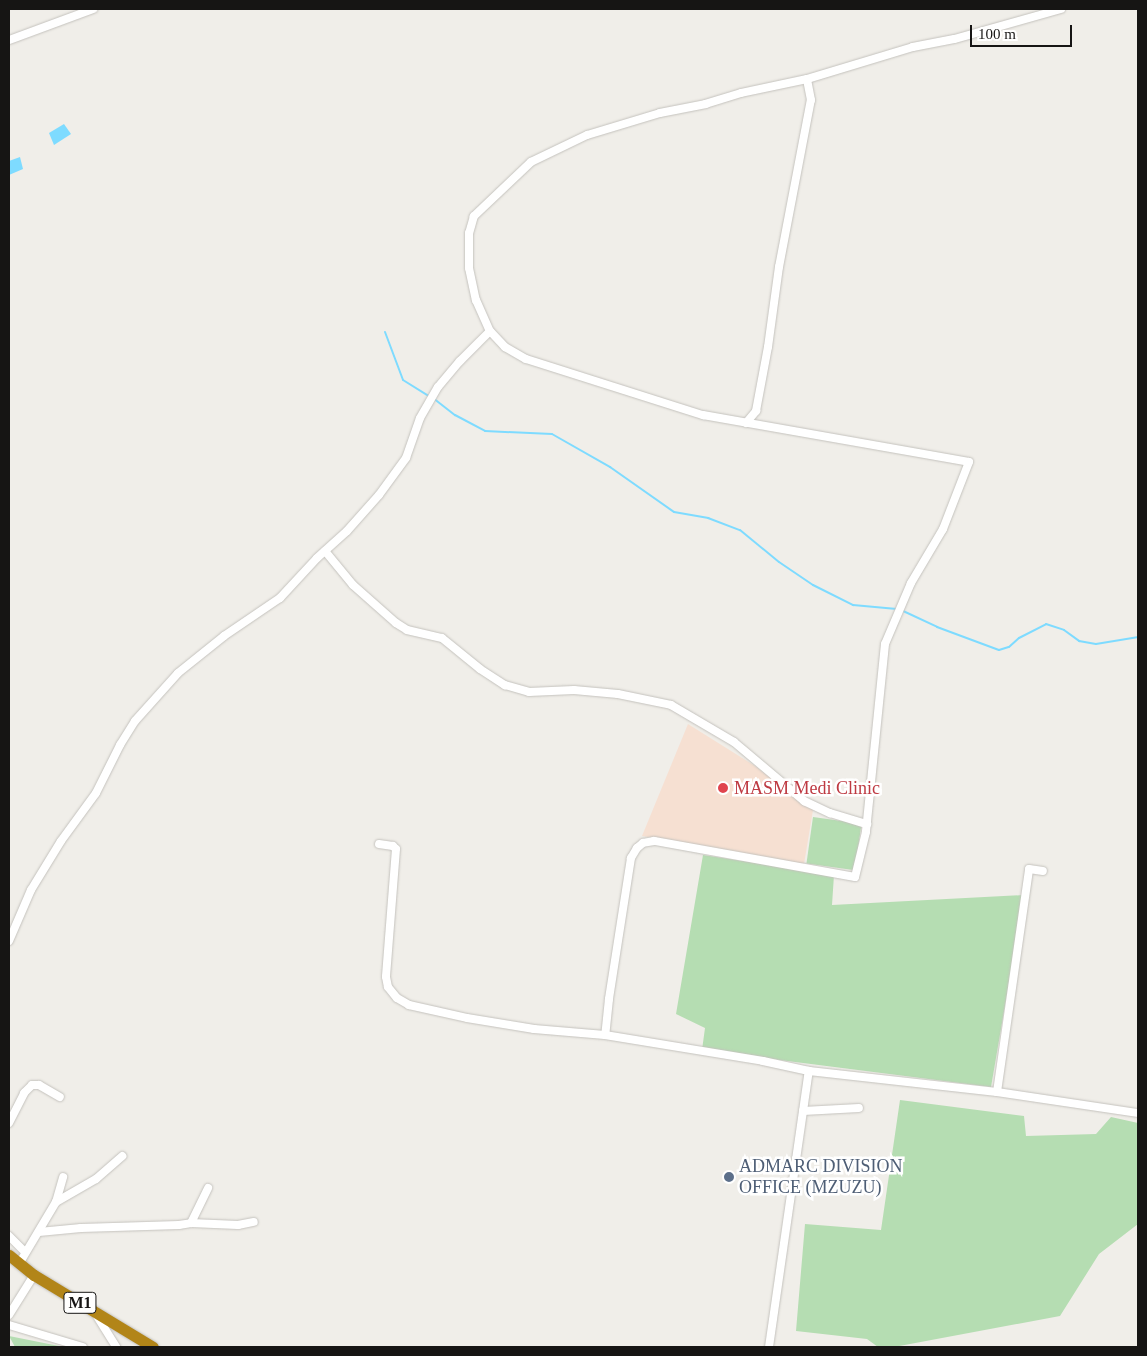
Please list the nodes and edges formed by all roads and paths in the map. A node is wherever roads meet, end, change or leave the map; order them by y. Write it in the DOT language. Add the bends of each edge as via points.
graph roads {
  1 [pos="93,9"];
  2 [pos="1061,9"];
  3 [pos="9,40"];
  4 [pos="807,79"];
  5 [pos="490,331"];
  6 [pos="746,423"];
  7 [pos="325,551"];
  8 [pos="866,824"];
  9 [pos="378,844"];
  10 [pos="1043,871"];
  11 [pos="9,941"];
  12 [pos="605,1035"];
  13 [pos="809,1071"];
  14 [pos="997,1092"];
  15 [pos="60,1097"];
  16 [pos="860,1108"];
  17 [pos="803,1111"];
  18 [pos="1138,1112"];
  19 [pos="9,1123"];
  20 [pos="122,1156"];
  21 [pos="63,1177"];
  22 [pos="208,1188"];
  23 [pos="56,1202"];
  24 [pos="254,1222"];
  25 [pos="191,1223"];
  26 [pos="39,1232"];
  27 [pos="9,1236"];
  28 [pos="26,1252"];
  29 [pos="9,1255"];
  30 [pos="19,1264"];
  31 [pos="34,1275"];
  32 [pos="94,1312"];
  33 [pos="9,1315"];
  34 [pos="9,1325"];
  35 [pos="83,1347"];
  36 [pos="116,1347"];
  37 [pos="153,1347"];
  38 [pos="769,1347"];
  1 -- 3 [label="street"];
  2 -- 4 [label="street" via="913,47"];
  4 -- 5 [label="street" via="601,130 526,166 474,216 470,225 470,276 476,300"];
  4 -- 6 [label="street" via="811,100 779,267 767,356 756,411"];
  5 -- 6 [label="street" via="506,347 526,359 674,408"];
  5 -- 7 [label="street" via="453,368 433,396 398,471 347,531"];
  6 -- 8 [label="street" via="969,462 943,529 911,583 885,644"];
  7 -- 8 [label="street" via="353,585 396,623 407,630 442,638 505,685 529,692 574,690 671,704 734,742 804,801"];
  7 -- 11 [label="street" via="280,598 224,636 178,673 135,721 96,793 35,884"];
  8 -- 12 [label="street" via="855,876 654,841 640,845 631,858"];
  9 -- 12 [label="street" via="396,849 386,976 388,987 397,998 466,1018 534,1029"];
  10 -- 14 [label="street" via="1029,869"];
  12 -- 13 [label="street"];
  13 -- 14 [label="street"];
  13 -- 17 [label="street"];
  14 -- 18 [label="street"];
  15 -- 19 [label="street" via="39,1085 32,1085 24,1093"];
  16 -- 17 [label="street"];
  17 -- 38 [label="street"];
  20 -- 23 [label="street" via="96,1179"];
  21 -- 23 [label="street"];
  22 -- 25 [label="street"];
  23 -- 26 [label="street"];
  24 -- 25 [label="street"];
  25 -- 26 [label="street"];
  26 -- 28 [label="street"];
  27 -- 28 [label="street"];
  28 -- 30 [label="street"];
  29 -- 30 [label="highway, M1"];
  30 -- 31 [label="highway, M1"];
  31 -- 32 [label="highway, M1"];
  31 -- 33 [label="street"];
  32 -- 36 [label="street"];
  32 -- 37 [label="highway, M1"];
  34 -- 35 [label="street"];
}
